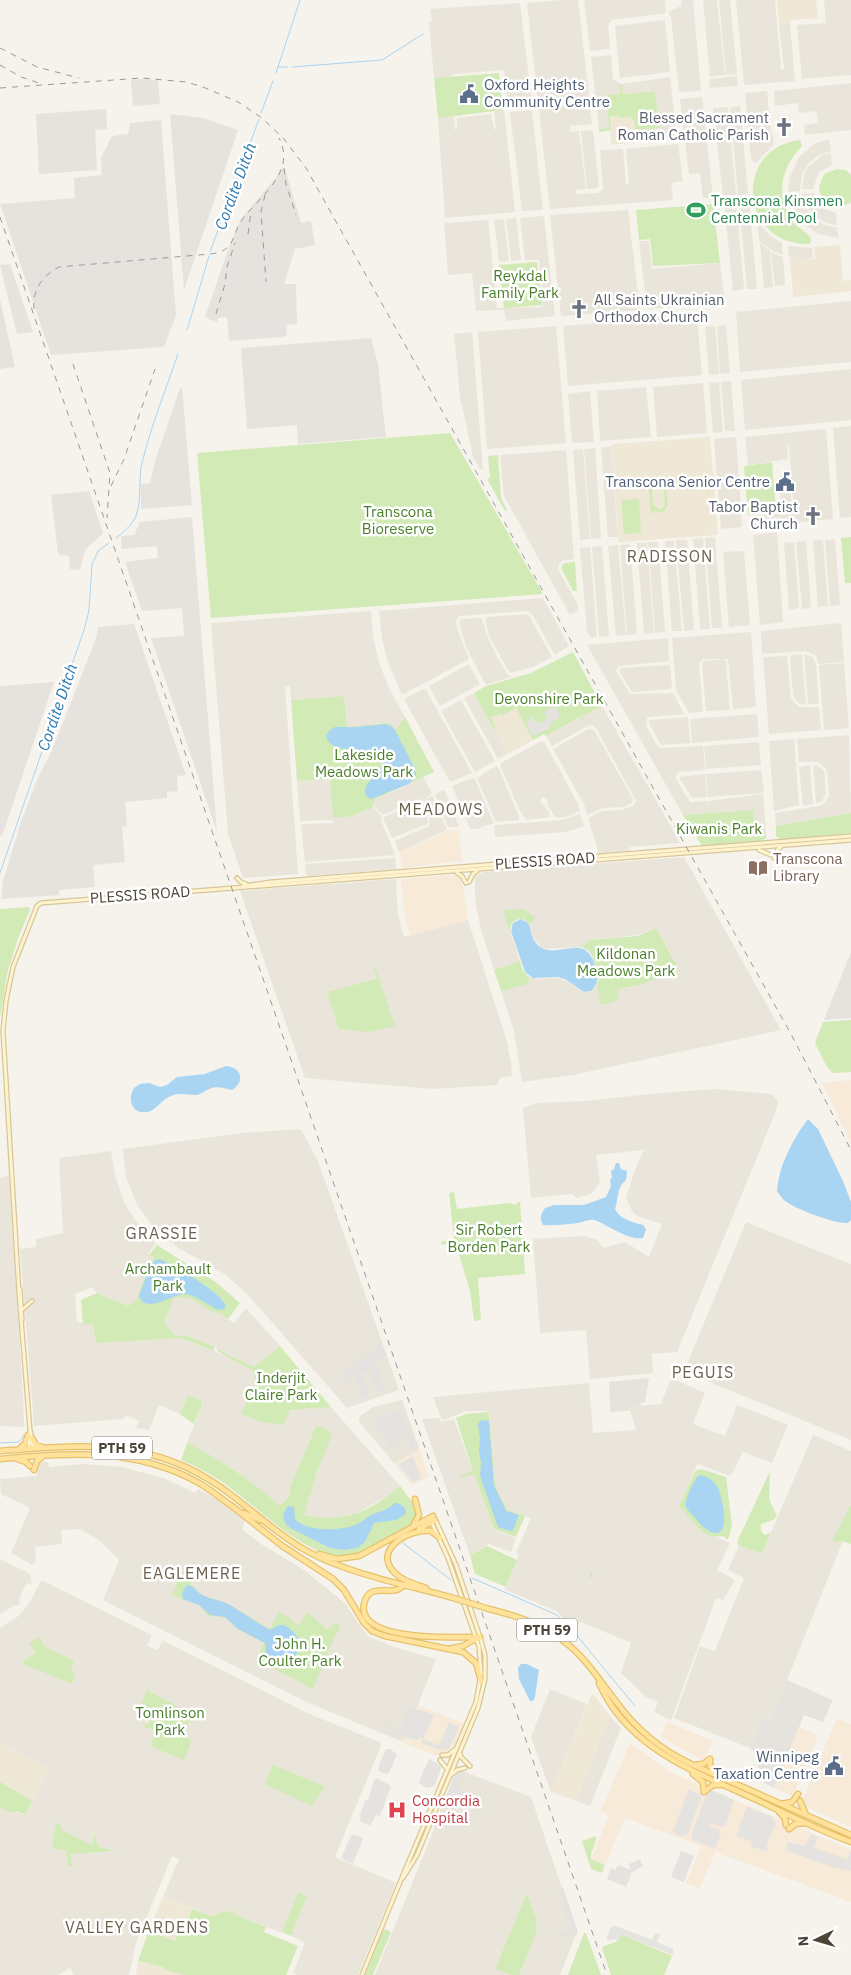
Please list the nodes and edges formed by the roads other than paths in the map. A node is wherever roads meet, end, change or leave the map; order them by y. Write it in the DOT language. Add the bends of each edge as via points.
graph roads {
  1 [pos="851,836"];
  2 [pos="851,840"];
  3 [pos="781,847"];
  4 [pos="756,849"];
  5 [pos="771,854"];
  6 [pos="774,858"];
  7 [pos="479,870"];
  8 [pos="454,872"];
  9 [pos="237,878"];
  10 [pos="249,884"];
  11 [pos="240,888"];
  12 [pos="20,1287"];
  13 [pos="32,1301"];
  14 [pos="23,1310"];
  15 [pos="22,1321"];
  16 [pos="30,1435"];
  17 [pos="48,1447"];
  18 [pos="31,1449"];
  19 [pos="16,1450"];
  20 [pos="0,1451"];
  21 [pos="48,1456"];
  22 [pos="11,1458"];
  23 [pos="0,1459"];
  24 [pos="415,1499"];
  25 [pos="232,1506"];
  26 [pos="432,1519"];
  27 [pos="267,1523"];
  28 [pos="411,1531"];
  29 [pos="440,1538"];
  30 [pos="293,1543"];
  31 [pos="392,1570"];
  32 [pos="397,1582"];
  33 [pos="408,1585"];
  34 [pos="450,1597"];
  35 [pos="477,1637"];
  36 [pos="448,1648"];
  37 [pos="593,1670"];
  38 [pos="481,1681"];
  39 [pos="459,1749"];
  40 [pos="691,1764"];
  41 [pos="470,1766"];
  42 [pos="685,1767"];
  43 [pos="465,1768"];
  44 [pos="446,1773"];
  45 [pos="449,1777"];
  46 [pos="725,1779"];
  47 [pos="726,1786"];
  48 [pos="798,1794"];
  49 [pos="800,1801"];
  50 [pos="780,1804"];
  51 [pos="774,1808"];
  52 [pos="806,1816"];
  53 [pos="806,1823"];
  54 [pos="851,1835"];
  55 [pos="851,1842"];
  56 [pos="401,1881"];
  57 [pos="362,1975"];
  1 -- 10 [label="main road, PLESSIS ROAD"];
  2 -- 3 [label="main road, PLESSIS ROAD"];
  3 -- 4 [label="main road, PLESSIS ROAD"];
  3 -- 6 [label="main road"];
  4 -- 5 [label="main road"];
  4 -- 7 [label="main road, PLESSIS ROAD"];
  7 -- 8 [label="main road, PLESSIS ROAD"];
  7 -- 8 [label="main road" via="467,883"];
  8 -- 11 [label="main road, PLESSIS ROAD"];
  9 -- 10 [label="main road" via="243,884"];
  10 -- 11 [label="main road, PLESSIS ROAD"];
  11 -- 12 [label="main road, PLESSIS ROAD" via="41,903 34,910 13,967 3,1031"];
  12 -- 14 [label="main road"];
  12 -- 15 [label="main road"];
  13 -- 14 [label="main road"];
  14 -- 15 [label="main road"];
  15 -- 16 [label="main road"];
  16 -- 17 [label="main road" via="38,1446"];
  16 -- 18 [label="main road"];
  16 -- 19 [label="main road"];
  17 -- 18 [label="main road, PTH 59"];
  17 -- 27 [label="main road, PTH 59" via="102,1446 166,1459 212,1481"];
  18 -- 19 [label="main road, PTH 59"];
  19 -- 20 [label="main road, PTH 59"];
  21 -- 22 [label="main road, PTH 59"];
  21 -- 22 [label="main road" via="36,1461 32,1468 25,1461"];
  21 -- 25 [label="main road, PTH 59" via="106,1454 150,1462 200,1484"];
  22 -- 23 [label="main road, PTH 59"];
  24 -- 28 [label="main road" via="419,1515"];
  25 -- 27 [label="main road, PTH 59"];
  25 -- 36 [label="main road" via="333,1578 372,1631"];
  26 -- 28 [label="main road"];
  26 -- 29 [label="main road"];
  26 -- 35 [label="main road" via="449,1547 472,1611"];
  27 -- 30 [label="main road, PTH 59"];
  28 -- 29 [label="main road" via="431,1530"];
  28 -- 30 [label="main road" via="347,1559 328,1557"];
  28 -- 31 [label="main road" via="391,1547 388,1558"];
  29 -- 35 [label="main road"];
  30 -- 32 [label="main road, PTH 59" via="336,1564"];
  31 -- 32 [label="main road"];
  31 -- 34 [label="main road" via="402,1579"];
  32 -- 33 [label="main road, PTH 59"];
  33 -- 34 [label="main road, PTH 59"];
  33 -- 35 [label="main road" via="396,1590 372,1592 364,1605 368,1620 377,1627 412,1635"];
  34 -- 37 [label="main road, PTH 59, bridge" via="525,1620 549,1631 573,1648"];
  35 -- 36 [label="main road" via="462,1646"];
  35 -- 38 [label="main road"];
  35 -- 39 [label="main road" via="485,1661 484,1687"];
  36 -- 38 [label="main road" via="471,1658"];
  37 -- 40 [label="main road, PTH 59" via="637,1726"];
  37 -- 42 [label="main road, PTH 59" via="612,1706 633,1731 661,1754"];
  38 -- 39 [label="main road"];
  39 -- 41 [label="main road" via="461,1757"];
  39 -- 44 [label="main road"];
  39 -- 44 [label="main road" via="441,1758"];
  39 -- 45 [label="main road"];
  40 -- 46 [label="main road, PTH 59"];
  40 -- 46 [label="main road" via="701,1765 710,1759 712,1769"];
  42 -- 47 [label="main road, PTH 59"];
  42 -- 47 [label="main road" via="703,1782 704,1792 713,1785"];
  43 -- 45 [label="main road"];
  44 -- 56 [label="main road"];
  45 -- 56 [label="main road" via="417,1855"];
  46 -- 50 [label="main road, PTH 59"];
  47 -- 51 [label="main road, PTH 59"];
  48 -- 50 [label="main road" via="792,1802"];
  49 -- 52 [label="main road"];
  50 -- 52 [label="main road, PTH 59"];
  51 -- 53 [label="main road, PTH 59"];
  51 -- 53 [label="main road" via="784,1818 787,1827"];
  52 -- 54 [label="main road, PTH 59"];
  53 -- 55 [label="main road, PTH 59"];
  56 -- 57 [label="main road"];
}
